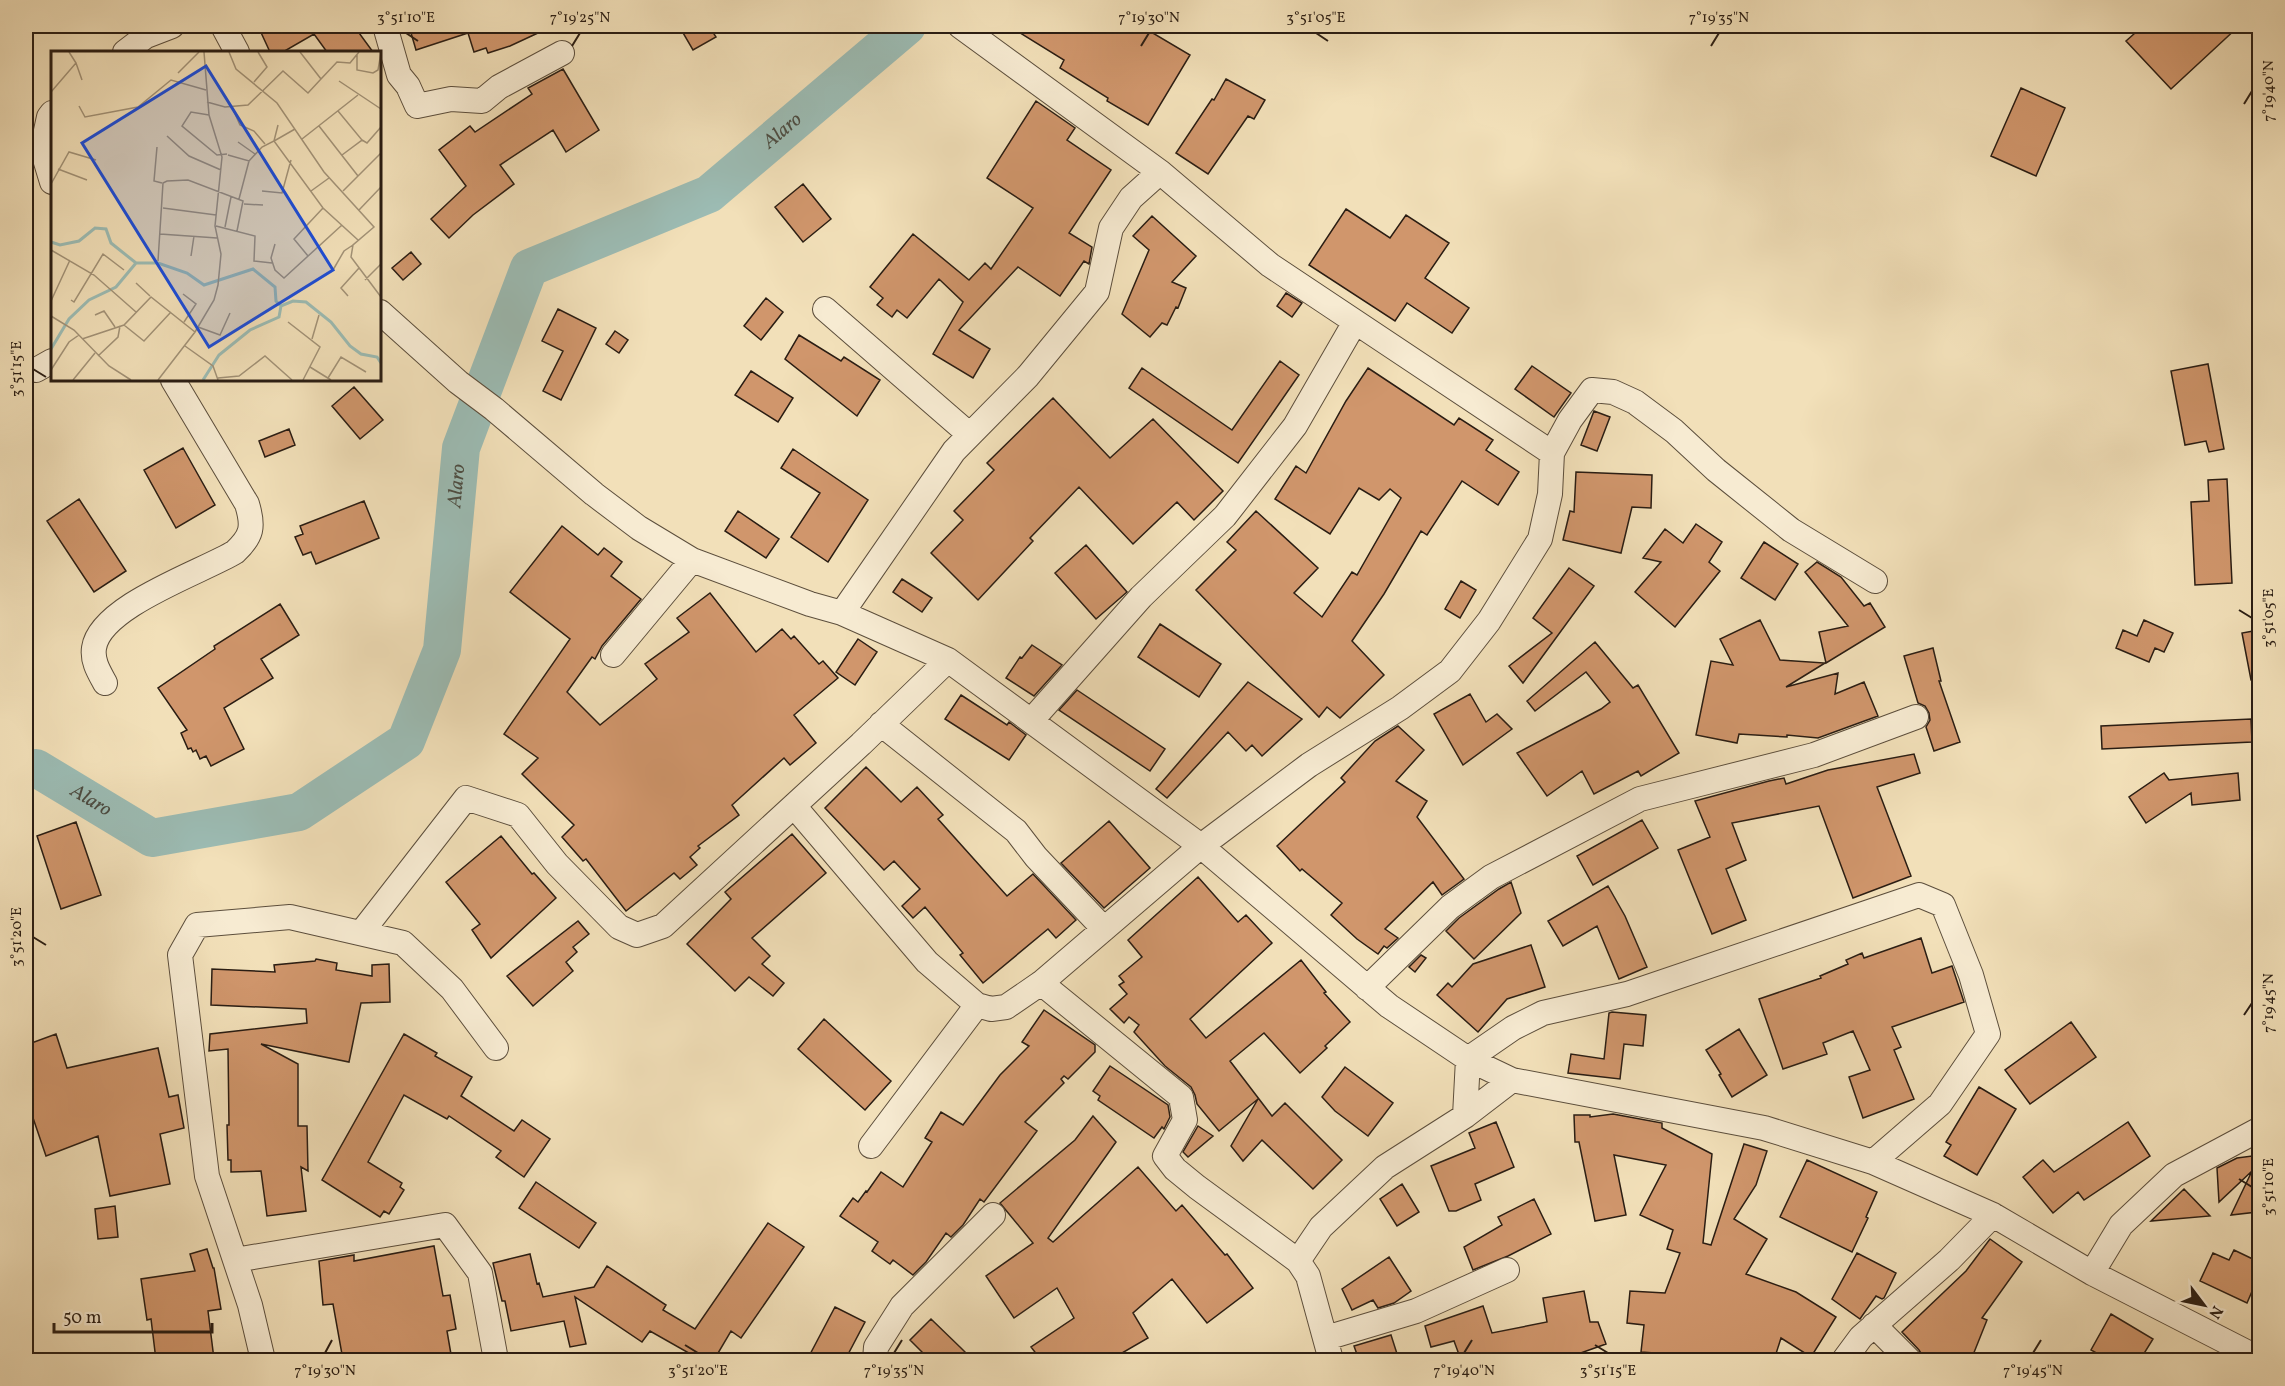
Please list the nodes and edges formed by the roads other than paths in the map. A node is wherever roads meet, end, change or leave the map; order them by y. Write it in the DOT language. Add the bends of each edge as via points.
graph roads {
  1 [pos="172,26"];
  2 [pos="223,26"];
  3 [pos="385,26"];
  4 [pos="960,26"];
  5 [pos="126,51"];
  6 [pos="236,51"];
  7 [pos="562,53"];
  8 [pos="51,114"];
  9 [pos="1160,172"];
  10 [pos="51,179"];
  11 [pos="825,309"];
  12 [pos="381,313"];
  13 [pos="1355,322"];
  14 [pos="174,381"];
  15 [pos="970,435"];
  16 [pos="1552,453"];
  17 [pos="692,560"];
  18 [pos="1875,581"];
  19 [pos="842,613"];
  20 [pos="613,655"];
  21 [pos="948,660"];
  22 [pos="105,683"];
  23 [pos="1916,717"];
  24 [pos="1031,721"];
  25 [pos="881,724"];
  26 [pos="794,806"];
  27 [pos="1201,846"];
  28 [pos="1104,929"];
  29 [pos="361,933"];
  30 [pos="1041,983"];
  31 [pos="1367,988"];
  32 [pos="978,1005"];
  33 [pos="496,1048"];
  34 [pos="1468,1059"];
  35 [pos="1512,1080"];
  36 [pos="1464,1116"];
  37 [pos="2259,1129"];
  38 [pos="871,1146"];
  39 [pos="1873,1162"];
  40 [pos="993,1215"];
  41 [pos="1993,1215"];
  42 [pos="235,1260"];
  43 [pos="1298,1261"];
  44 [pos="1507,1270"];
  45 [pos="2092,1273"];
  46 [pos="1874,1325"];
  47 [pos="1328,1349"];
  48 [pos="2259,1359"];
  49 [pos="262,1360"];
  50 [pos="496,1360"];
  51 [pos="875,1360"];
  52 [pos="1844,1360"];
  53 [pos="1909,1360"];
  1 -- 5 [label="street" via="146,36"];
  2 -- 6 [label="street"];
  3 -- 7 [label="street" via="399,75 417,106 451,99 482,101 499,87"];
  4 -- 9 [label="street"];
  8 -- 10 [label="street" via="42,149"];
  9 -- 13 [label="street" via="1269,265"];
  9 -- 15 [label="street" via="1131,198 1111,228 1097,292 1028,376"];
  11 -- 15 [label="street"];
  12 -- 17 [label="street" via="594,494 639,528"];
  13 -- 16 [label="street"];
  13 -- 24 [label="street" via="1295,426 1225,516 1141,597"];
  14 -- 22 [label="street" via="247,504 251,529 235,552 149,594 105,628 93,650"];
  15 -- 19 [label="street" via="954,451"];
  16 -- 18 [label="street" via="1592,390 1613,392 1635,402 1674,430 1716,470 1791,530"];
  16 -- 27 [label="street" via="1550,494 1540,539 1489,621 1450,671 1400,708 1309,765"];
  17 -- 19 [label="street"];
  17 -- 20 [label="street"];
  19 -- 21 [label="street"];
  21 -- 24 [label="street"];
  21 -- 25 [label="street"];
  23 -- 31 [label="street" via="1814,755 1640,798 1491,877 1450,907"];
  24 -- 27 [label="street"];
  25 -- 26 [label="street"];
  25 -- 28 [label="street" via="1016,831"];
  26 -- 29 [label="street" via="663,926 637,934 618,927 557,864 518,815 466,798"];
  26 -- 32 [label="street" via="927,962"];
  27 -- 28 [label="street"];
  27 -- 31 [label="street"];
  28 -- 30 [label="street"];
  29 -- 33 [label="street" via="403,943 452,989"];
  29 -- 42 [label="street" via="290,917 197,925 180,955 207,1176"];
  30 -- 32 [label="street" via="1006,1007 991,1009"];
  30 -- 43 [label="street" via="1181,1097 1185,1120 1165,1156 1175,1169"];
  31 -- 34 [label="street"];
  32 -- 38 [label="street"];
  34 -- 35 [label="street"];
  34 -- 36 [label="street"];
  34 -- 39 [label="street" via="1543,1013 1627,994 1919,895 1943,905 1971,975 1988,1034 1940,1104"];
  35 -- 36 [label="street"];
  35 -- 39 [label="street" via="1764,1128"];
  36 -- 43 [label="street" via="1385,1167 1321,1227"];
  37 -- 45 [label="street" via="2174,1175 2121,1225"];
  39 -- 41 [label="street"];
  40 -- 51 [label="street" via="902,1306 876,1347"];
  41 -- 45 [label="street"];
  41 -- 46 [label="street" via="1949,1260"];
  42 -- 49 [label="street"];
  42 -- 50 [label="street" via="445,1225 480,1273"];
  43 -- 47 [label="street" via="1308,1276"];
  44 -- 47 [label="street"];
  45 -- 48 [label="street"];
  46 -- 52 [label="street"];
  46 -- 53 [label="street"];
}
